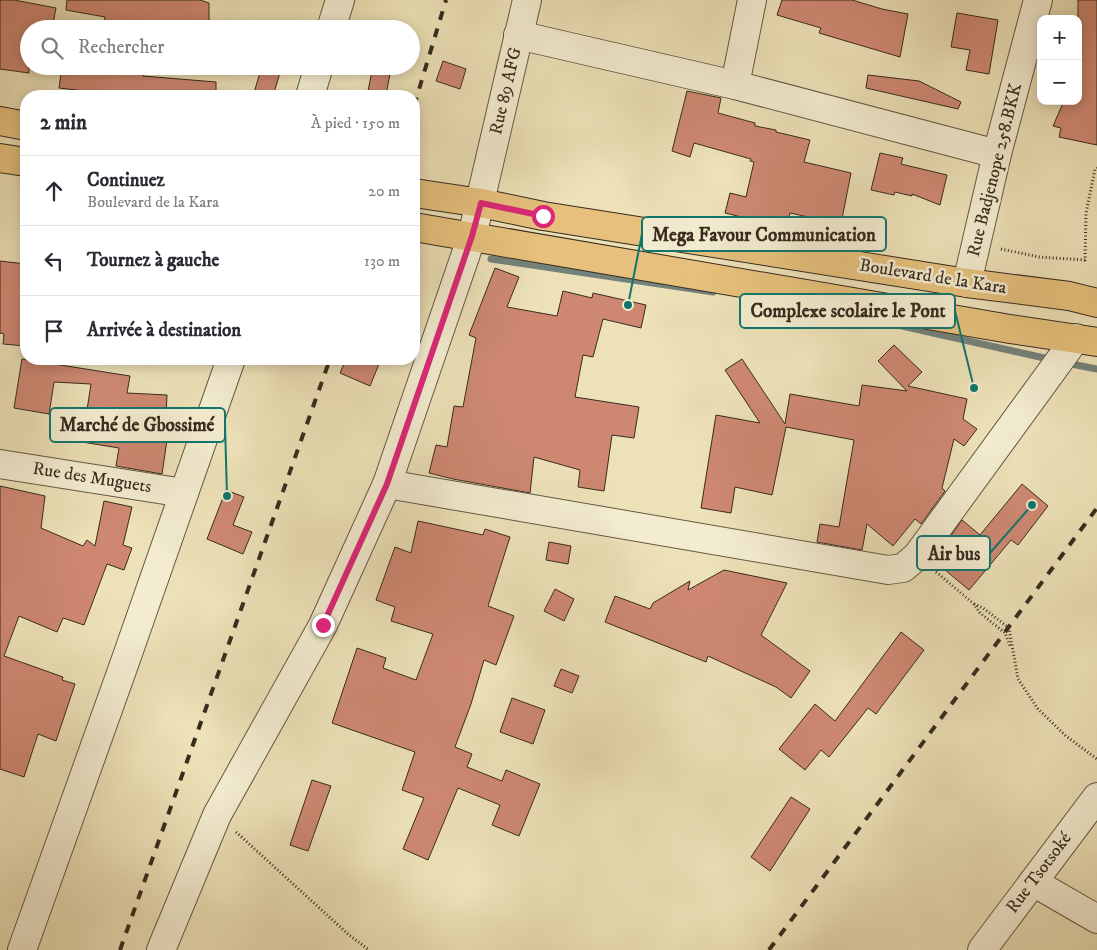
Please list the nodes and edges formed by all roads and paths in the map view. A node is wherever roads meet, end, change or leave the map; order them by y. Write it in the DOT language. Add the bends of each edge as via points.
graph roads {
  1 [pos="340,0"];
  2 [pos="527,0"];
  3 [pos="752,0"];
  4 [pos="1038,0"];
  5 [pos="334,20"];
  6 [pos="518,35"];
  7 [pos="316,75"];
  8 [pos="735,85"];
  9 [pos="312,90"];
  10 [pos="0,121"];
  11 [pos="20,125"];
  12 [pos="997,154"];
  13 [pos="0,158"];
  14 [pos="20,161"];
  15 [pos="1097,168"];
  16 [pos="420,193"];
  17 [pos="482,195"];
  18 [pos="420,227"];
  19 [pos="472,236"];
  20 [pos="971,266"];
  21 [pos="1097,303"];
  22 [pos="1086,340"];
  23 [pos="229,365"];
  24 [pos="0,464"];
  25 [pos="387,484"];
  26 [pos="184,493"];
  27 [pos="917,556"];
  28 [pos="974,604"];
  29 [pos="1012,651"];
  30 [pos="1097,759"];
  31 [pos="1097,797"];
  32 [pos="217,815"];
  33 [pos="1033,882"];
  34 [pos="1097,919"];
  35 [pos="22,950"];
  36 [pos="161,950"];
  37 [pos="369,950"];
  38 [pos="982,950"];
  1 -- 5 [label="street"];
  2 -- 6 [label="street, Rue 89 AFG"];
  3 -- 8 [label="street"];
  4 -- 12 [label="street, Rue Badjenope 258.BKK"];
  6 -- 8 [label="street"];
  6 -- 17 [label="street, Rue 89 AFG"];
  7 -- 9 [label="street"];
  8 -- 12 [label="street"];
  10 -- 11 [label="main road"];
  12 -- 20 [label="street, Rue Badjenope 258.BKK"];
  13 -- 14 [label="main road"];
  15 -- 20 [label="path" via="1086,213 1085,260 1039,257"];
  16 -- 17 [label="main road, Boulevard de la Kara"];
  17 -- 19 [label="street, Rue 89 AFG"];
  17 -- 20 [label="main road, Boulevard de la Kara" via="543,216"];
  18 -- 19 [label="main road, Boulevard de la Kara"];
  19 -- 22 [label="main road, Boulevard de la Kara"];
  19 -- 25 [label="street, Rue 89 AFG"];
  20 -- 21 [label="main road, Boulevard de la Kara"];
  22 -- 27 [label="street"];
  23 -- 26 [label="street"];
  24 -- 26 [label="street, Rue des Muguets"];
  25 -- 27 [label="street" via="888,570 903,568"];
  25 -- 32 [label="street, Rue 89 AFG" via="323,625"];
  26 -- 35 [label="street"];
  27 -- 28 [label="path"];
  28 -- 29 [label="path" via="1005,633"];
  28 -- 29 [label="path" via="1009,628"];
  29 -- 30 [label="path" via="1018,679 1038,709"];
  31 -- 33 [label="street, Rue Tsotsoké"];
  32 -- 36 [label="street, Rue 89 AFG"];
  32 -- 37 [label="path"];
  33 -- 34 [label="street"];
  33 -- 38 [label="street, Rue Tsotsoké"];
}
